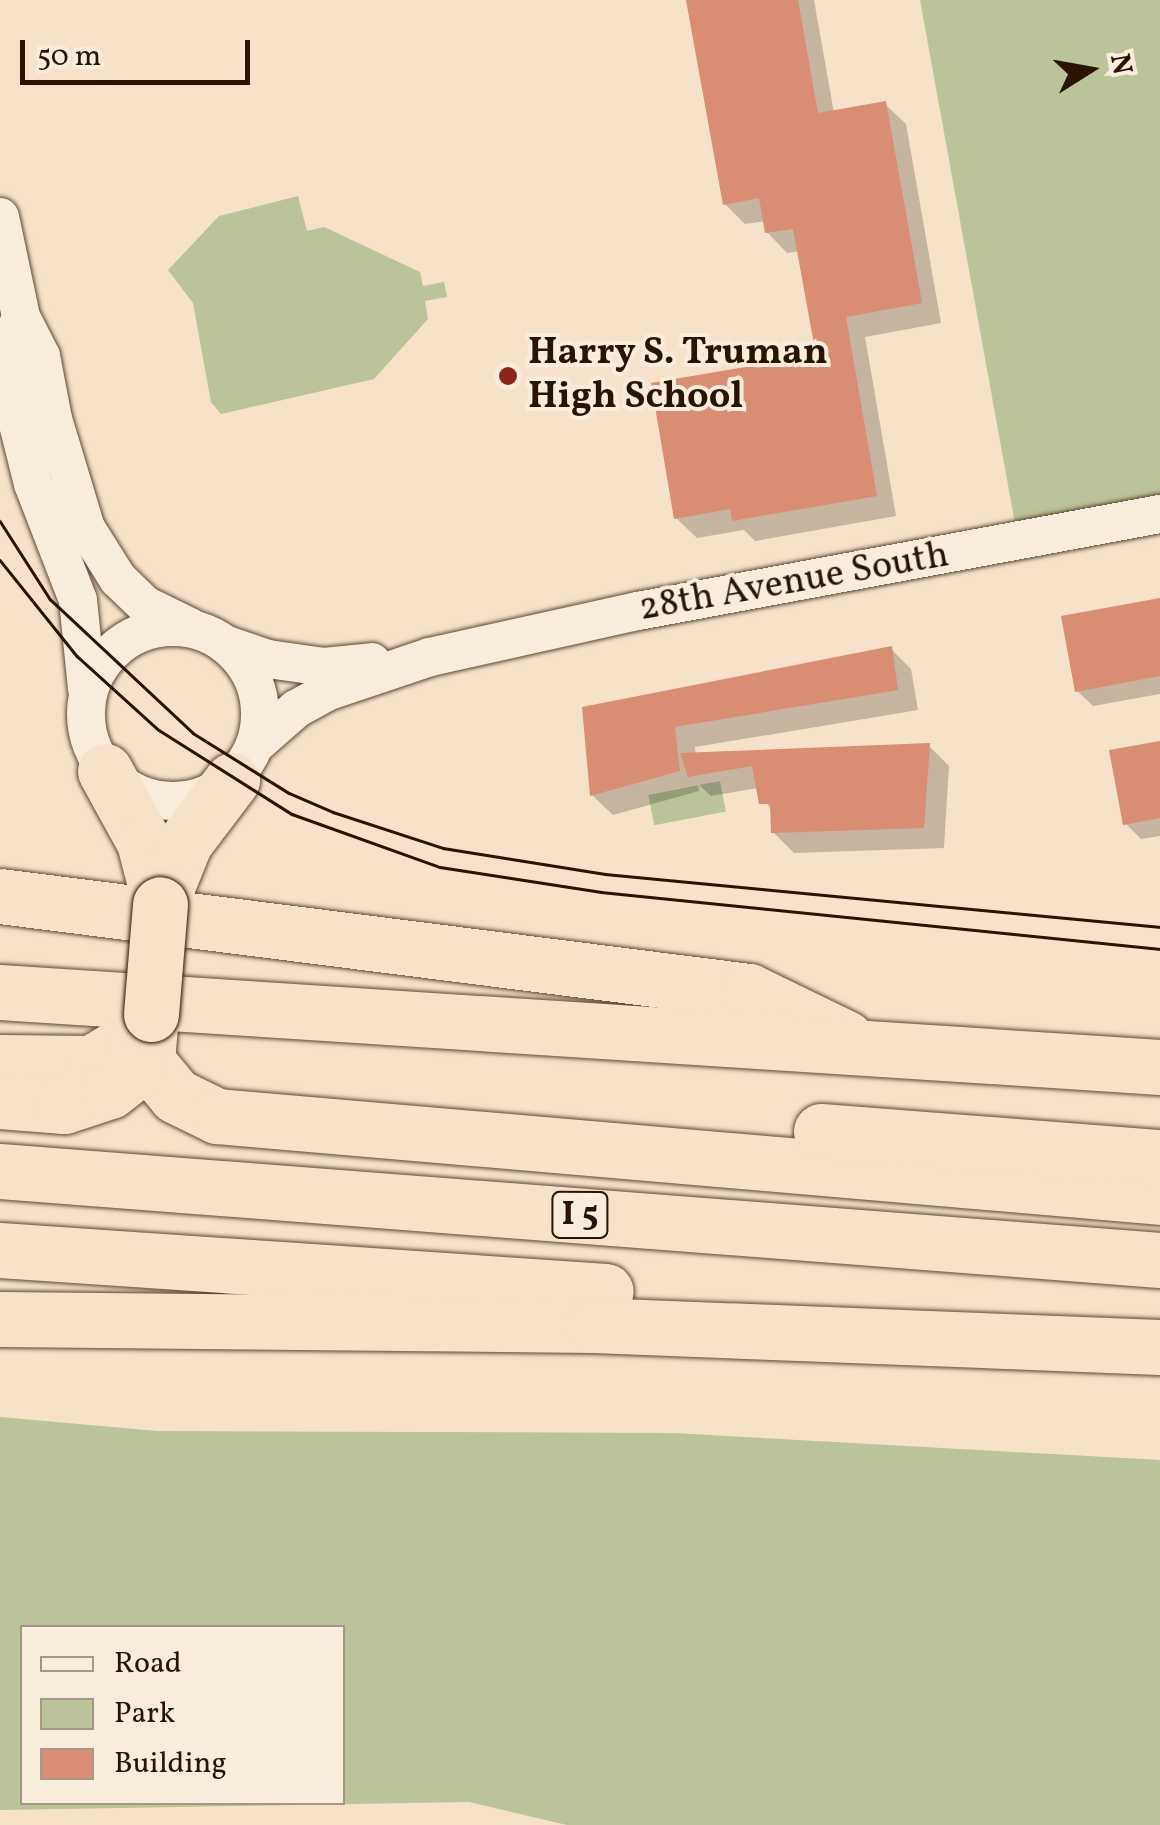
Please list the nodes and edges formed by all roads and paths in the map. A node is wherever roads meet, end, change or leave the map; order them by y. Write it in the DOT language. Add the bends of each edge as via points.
graph roads {
  1 [pos="0,217"];
  2 [pos="21,316"];
  3 [pos="1160,514"];
  4 [pos="211,637"];
  5 [pos="430,657"];
  6 [pos="87,696"];
  7 [pos="244,762"];
  8 [pos="105,771"];
  9 [pos="165,842"];
  10 [pos="0,896"];
  11 [pos="0,992"];
  12 [pos="149,1038"];
  13 [pos="872,1050"];
  14 [pos="0,1062"];
  15 [pos="1160,1068"];
  16 [pos="0,1101"];
  17 [pos="342,1112"];
  18 [pos="1160,1156"];
  19 [pos="0,1171"];
  20 [pos="1160,1197"];
  21 [pos="0,1250"];
  22 [pos="1160,1260"];
  23 [pos="0,1319"];
  24 [pos="1006,1338"];
  25 [pos="1160,1347"];
  1 -- 2 [label="street"];
  2 -- 4 [label="street, 28th Avenue South" via="42,356 63,458 107,569 146,604"];
  2 -- 6 [label="street" via="6,354 33,484 78,600"];
  3 -- 5 [label="street, 28th Avenue South" via="638,611"];
  4 -- 5 [label="street, 28th Avenue South" via="268,660 324,667"];
  4 -- 6 [label="street" via="166,626 115,648"];
  4 -- 7 [label="street" via="258,691"];
  5 -- 7 [label="street, 28th Avenue South" via="329,690 296,709"];
  6 -- 8 [label="street" via="92,748"];
  7 -- 8 [label="street" via="181,802 127,790"];
  7 -- 9 [label="highway"];
  8 -- 9 [label="highway"];
  9 -- 12 [label="highway, bridge"];
  10 -- 13 [label="highway" via="748,991"];
  11 -- 13 [label="highway"];
  12 -- 14 [label="highway" via="133,1038 91,1062"];
  12 -- 16 [label="highway" via="88,1100 64,1106"];
  12 -- 17 [label="highway" via="228,1086"];
  13 -- 15 [label="highway"];
  17 -- 18 [label="highway"];
  17 -- 20 [label="highway"];
  19 -- 22 [label="highway, I 5"];
  21 -- 24 [label="highway" via="594,1290"];
  23 -- 24 [label="highway" via="593,1325"];
  24 -- 25 [label="highway"];
}
